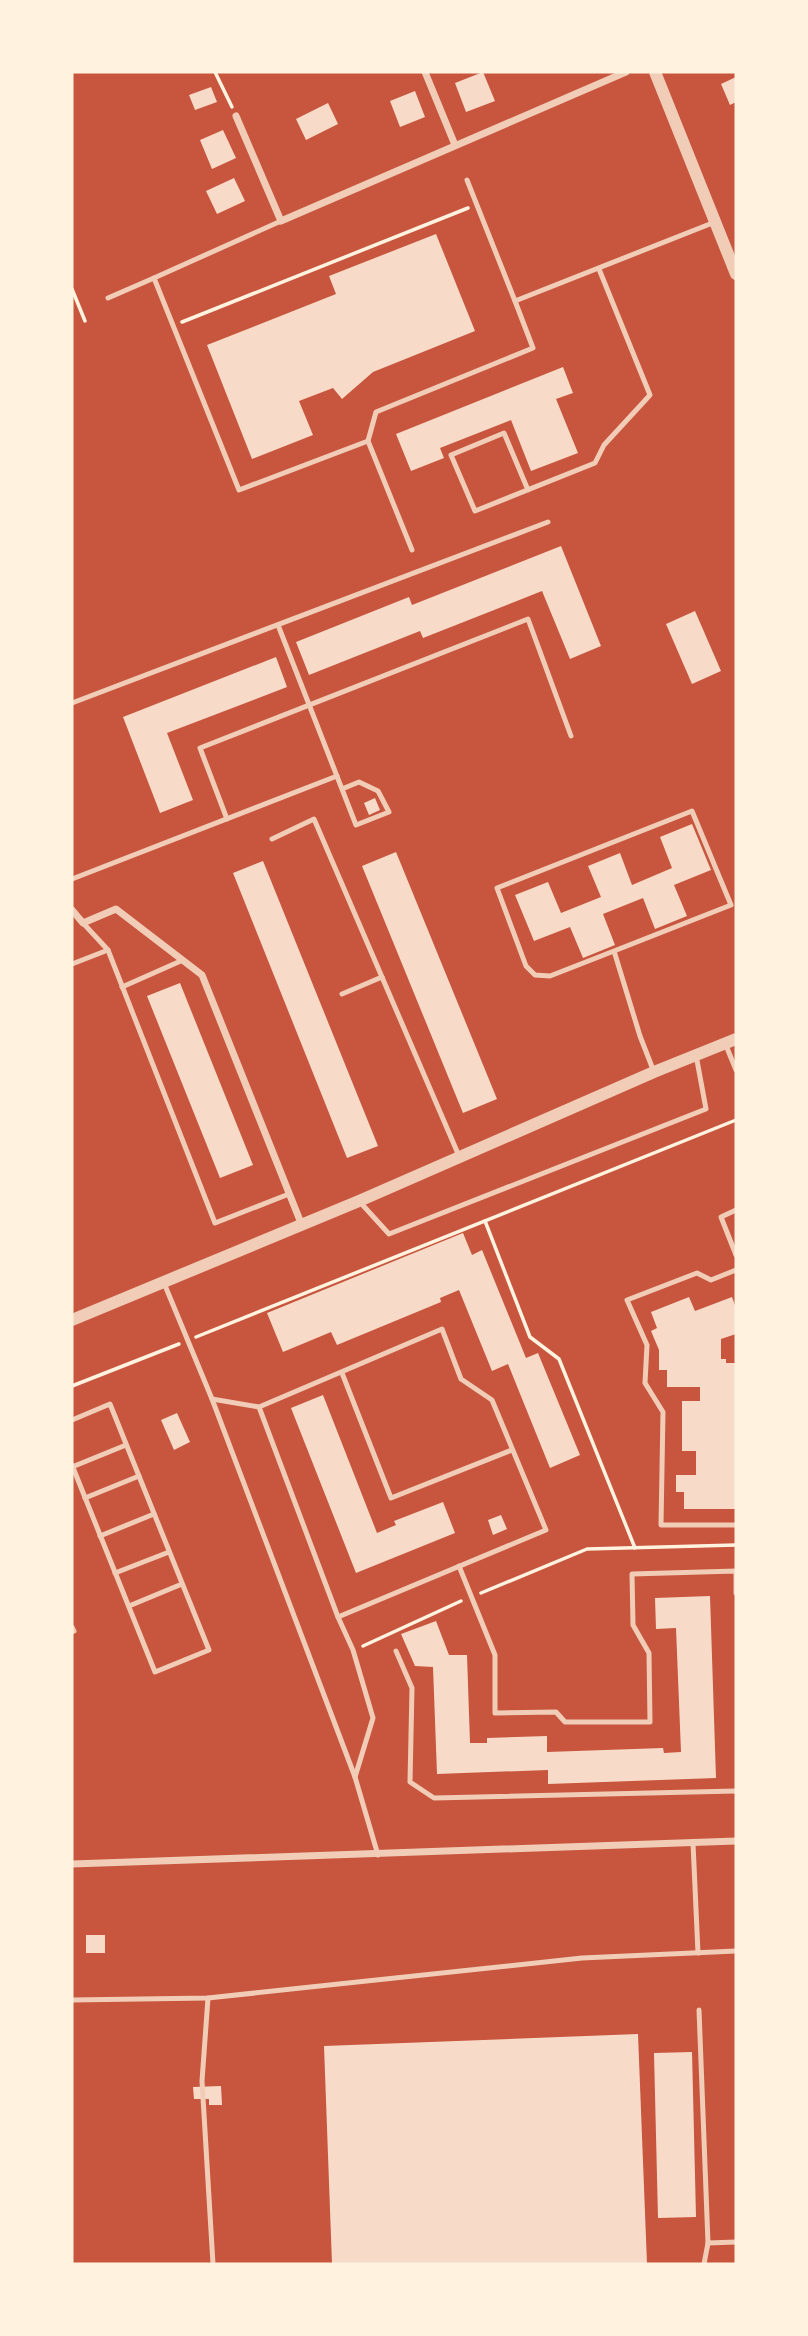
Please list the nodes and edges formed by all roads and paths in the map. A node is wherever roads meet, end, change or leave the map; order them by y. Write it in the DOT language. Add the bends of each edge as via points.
graph roads {
  1 [pos="215,72"];
  2 [pos="425,72"];
  3 [pos="625,72"];
  4 [pos="655,72"];
  5 [pos="236,116"];
  6 [pos="455,145"];
  7 [pos="467,180"];
  8 [pos="476,205"];
  9 [pos="281,221"];
  10 [pos="715,222"];
  11 [pos="599,269"];
  12 [pos="736,274"];
  13 [pos="154,278"];
  14 [pos="72,289"];
  15 [pos="108,298"];
  16 [pos="515,302"];
  17 [pos="85,321"];
  18 [pos="174,325"];
  19 [pos="368,440"];
  20 [pos="527,490"];
  21 [pos="548,522"];
  22 [pos="412,550"];
  23 [pos="278,625"];
  24 [pos="72,703"];
  25 [pos="310,706"];
  26 [pos="571,736"];
  27 [pos="337,776"];
  28 [pos="342,789"];
  29 [pos="227,819"];
  30 [pos="272,839"];
  31 [pos="72,879"];
  32 [pos="72,910"];
  33 [pos="83,923"];
  34 [pos="108,950"];
  35 [pos="614,951"];
  36 [pos="183,960"];
  37 [pos="72,964"];
  38 [pos="382,977"];
  39 [pos="122,987"];
  40 [pos="342,994"];
  41 [pos="730,1041"];
  42 [pos="695,1055"];
  43 [pos="736,1070"];
  44 [pos="654,1072"];
  45 [pos="736,1120"];
  46 [pos="459,1157"];
  47 [pos="289,1194"];
  48 [pos="359,1201"];
  49 [pos="736,1210"];
  50 [pos="485,1221"];
  51 [pos="301,1223"];
  52 [pos="736,1255"];
  53 [pos="736,1270"];
  54 [pos="164,1283"];
  55 [pos="72,1320"];
  56 [pos="188,1341"];
  57 [pos="342,1373"];
  58 [pos="72,1386"];
  59 [pos="212,1399"];
  60 [pos="259,1407"];
  61 [pos="72,1420"];
  62 [pos="126,1445"];
  63 [pos="512,1450"];
  64 [pos="72,1466"];
  65 [pos="139,1476"];
  66 [pos="85,1498"];
  67 [pos="154,1514"];
  68 [pos="736,1525"];
  69 [pos="100,1536"];
  70 [pos="736,1545"];
  71 [pos="635,1548"];
  72 [pos="169,1552"];
  73 [pos="459,1566"];
  74 [pos="116,1573"];
  75 [pos="182,1584"];
  76 [pos="736,1592"];
  77 [pos="472,1596"];
  78 [pos="129,1606"];
  79 [pos="338,1617"];
  80 [pos="72,1627"];
  81 [pos="72,1632"];
  82 [pos="353,1650"];
  83 [pos="396,1651"];
  84 [pos="355,1777"];
  85 [pos="736,1791"];
  86 [pos="736,1842"];
  87 [pos="694,1843"];
  88 [pos="378,1855"];
  89 [pos="72,1864"];
  90 [pos="736,1951"];
  91 [pos="698,1953"];
  92 [pos="208,1998"];
  93 [pos="72,2000"];
  94 [pos="699,2010"];
  95 [pos="736,2242"];
  96 [pos="708,2243"];
  97 [pos="214,2264"];
  98 [pos="704,2264"];
  1 -- 5 [label="path"];
  2 -- 6 [label="street"];
  3 -- 6 [label="street"];
  4 -- 10 [label="street"];
  5 -- 9 [label="street"];
  6 -- 9 [label="street"];
  7 -- 8 [label="lane"];
  8 -- 16 [label="lane"];
  8 -- 18 [label="path"];
  9 -- 13 [label="lane"];
  10 -- 11 [label="lane"];
  10 -- 12 [label="street"];
  11 -- 16 [label="lane"];
  11 -- 20 [label="lane" via="650,395 604,445 595,463"];
  13 -- 15 [label="lane"];
  13 -- 18 [label="lane"];
  14 -- 17 [label="path"];
  16 -- 19 [label="lane" via="533,348 376,412"];
  18 -- 19 [label="lane" via="239,490"];
  19 -- 22 [label="lane"];
  20 -- 20 [label="lane" via="475,511 451,454 504,433"];
  21 -- 23 [label="lane"];
  23 -- 24 [label="lane"];
  23 -- 25 [label="lane"];
  25 -- 26 [label="lane" via="528,619"];
  25 -- 27 [label="lane"];
  25 -- 29 [label="lane" via="200,748"];
  27 -- 28 [label="lane"];
  27 -- 29 [label="lane"];
  28 -- 28 [label="lane" via="356,825 389,812 378,791 359,782"];
  29 -- 31 [label="lane"];
  30 -- 38 [label="lane" via="314,819"];
  32 -- 33 [label="street"];
  33 -- 34 [label="lane"];
  33 -- 36 [label="street" via="116,909"];
  34 -- 37 [label="lane"];
  34 -- 39 [label="lane"];
  35 -- 35 [label="lane" via="731,905 692,811 497,888 526,966 535,975 550,976"];
  35 -- 44 [label="lane"];
  36 -- 39 [label="lane"];
  36 -- 47 [label="street" via="202,975"];
  38 -- 40 [label="lane"];
  38 -- 46 [label="lane"];
  39 -- 47 [label="lane" via="215,1223"];
  41 -- 42 [label="street"];
  41 -- 43 [label="lane"];
  42 -- 44 [label="street"];
  42 -- 48 [label="lane" via="706,1109 389,1234"];
  44 -- 46 [label="street"];
  45 -- 50 [label="path"];
  46 -- 48 [label="street"];
  47 -- 51 [label="street"];
  48 -- 51 [label="street"];
  49 -- 52 [label="lane" via="721,1217"];
  50 -- 56 [label="path"];
  50 -- 71 [label="path" via="530,1337 559,1359"];
  51 -- 54 [label="street"];
  53 -- 68 [label="lane" via="710,1280 697,1273 627,1300 647,1345 645,1383 663,1412 661,1525"];
  54 -- 55 [label="street"];
  54 -- 56 [label="lane"];
  56 -- 58 [label="path"];
  56 -- 59 [label="lane"];
  57 -- 60 [label="lane"];
  57 -- 63 [label="lane" via="442,1329 461,1378 492,1400"];
  57 -- 63 [label="lane" via="391,1498"];
  59 -- 60 [label="lane"];
  59 -- 84 [label="lane"];
  60 -- 79 [label="lane"];
  61 -- 62 [label="lane" via="110,1404"];
  62 -- 64 [label="lane"];
  62 -- 65 [label="lane"];
  63 -- 73 [label="lane" via="546,1530"];
  64 -- 66 [label="lane"];
  65 -- 66 [label="lane"];
  65 -- 67 [label="lane"];
  66 -- 69 [label="lane"];
  67 -- 69 [label="lane"];
  67 -- 72 [label="lane"];
  69 -- 74 [label="lane"];
  70 -- 71 [label="path"];
  71 -- 77 [label="path" via="587,1549"];
  72 -- 74 [label="lane"];
  72 -- 75 [label="lane"];
  73 -- 77 [label="lane"];
  73 -- 79 [label="lane"];
  74 -- 78 [label="lane"];
  75 -- 78 [label="lane"];
  75 -- 78 [label="lane" via="209,1650 155,1672"];
  76 -- 77 [label="lane" via="736,1571 632,1574 633,1625 649,1653 650,1722 565,1722 556,1712 495,1713 495,1656"];
  77 -- 82 [label="path"];
  79 -- 82 [label="lane"];
  80 -- 81 [label="lane"];
  82 -- 84 [label="lane" via="373,1718"];
  83 -- 85 [label="lane" via="412,1688 410,1782 434,1798"];
  84 -- 88 [label="lane"];
  86 -- 87 [label="street"];
  87 -- 88 [label="street"];
  87 -- 91 [label="lane"];
  88 -- 89 [label="street"];
  90 -- 91 [label="lane"];
  91 -- 92 [label="lane" via="582,1958"];
  92 -- 93 [label="lane"];
  92 -- 97 [label="lane" via="202,2081"];
  94 -- 96 [label="lane"];
  95 -- 96 [label="lane"];
  96 -- 98 [label="lane"];
}
